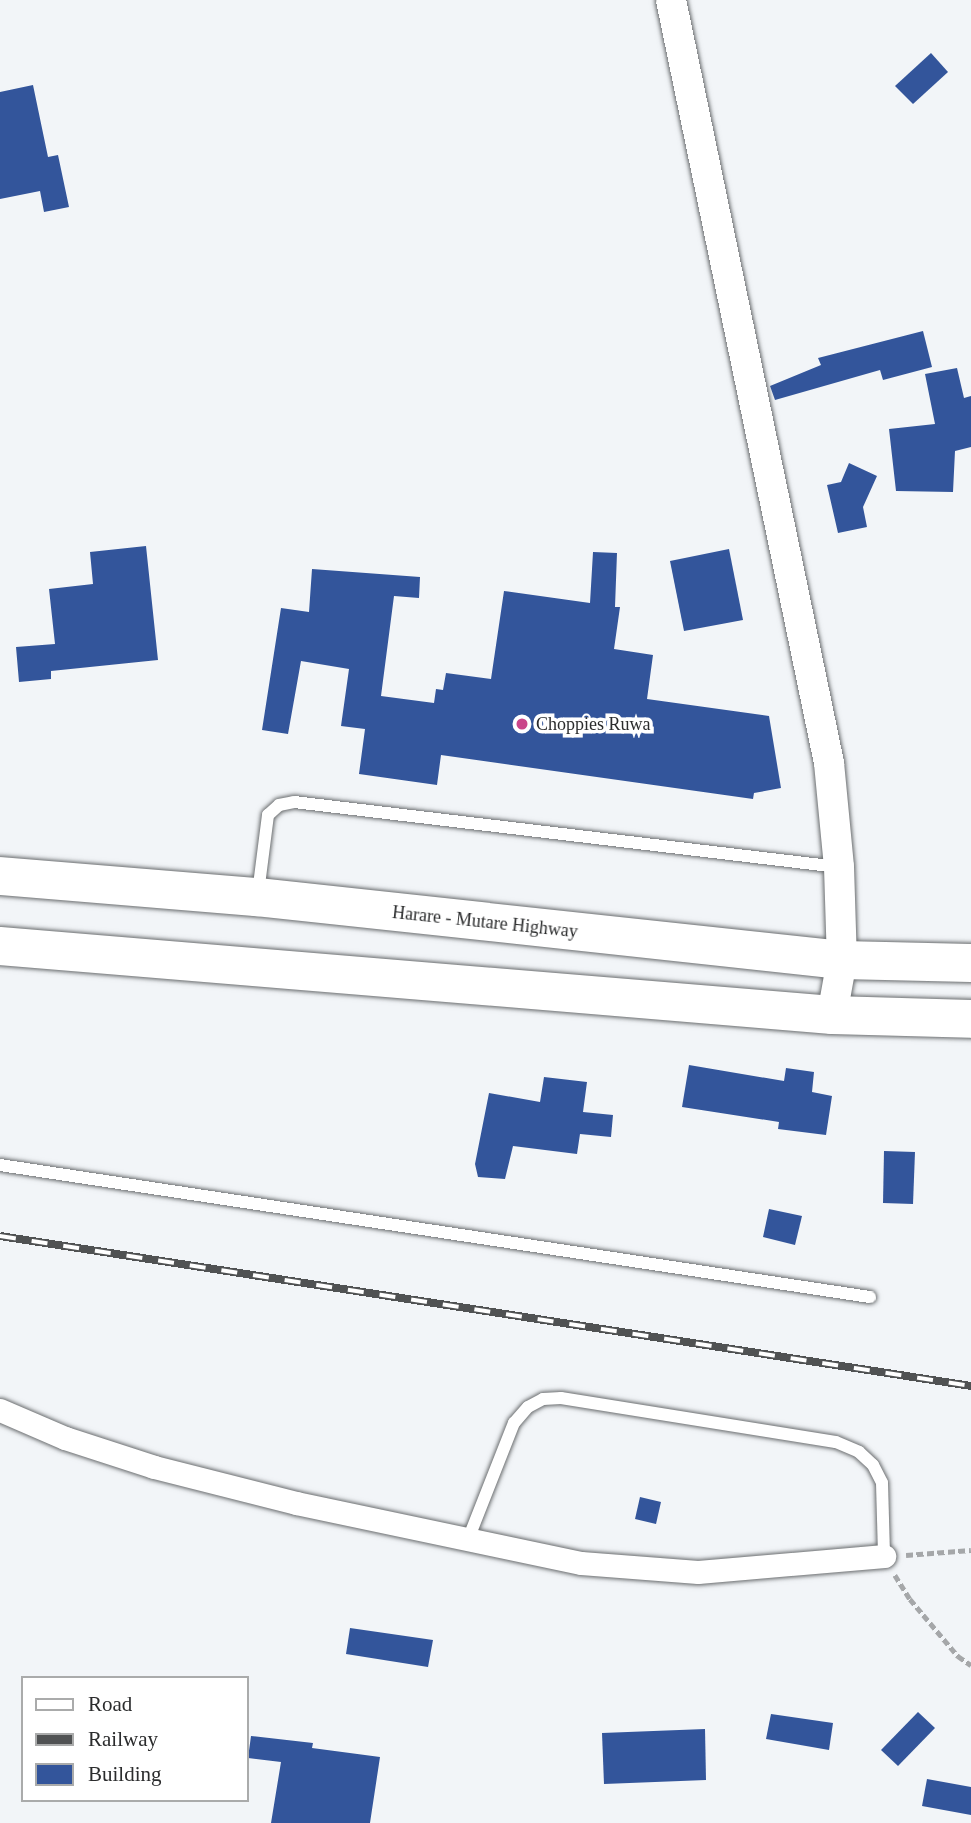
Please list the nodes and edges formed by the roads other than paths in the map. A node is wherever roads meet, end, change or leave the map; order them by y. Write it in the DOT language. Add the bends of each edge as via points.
graph roads {
  1 [pos="671,0"];
  2 [pos="839,867"];
  3 [pos="0,876"];
  4 [pos="257,897"];
  5 [pos="0,946"];
  6 [pos="842,960"];
  7 [pos="971,963"];
  8 [pos="832,1015"];
  9 [pos="971,1019"];
  10 [pos="0,1165"];
  11 [pos="870,1297"];
  12 [pos="0,1410"];
  13 [pos="468,1537"];
  14 [pos="884,1556"];
  1 -- 2 [label="street" via="829,764"];
  2 -- 4 [label="lane" via="294,802 279,805 268,816"];
  2 -- 6 [label="street"];
  3 -- 4 [label="highway, Harare - Mutare Highway"];
  4 -- 6 [label="highway, Harare - Mutare Highway"];
  5 -- 8 [label="highway"];
  6 -- 7 [label="highway, Harare - Mutare Highway"];
  6 -- 8 [label="street"];
  8 -- 9 [label="highway"];
  10 -- 11 [label="lane"];
  12 -- 13 [label="street" via="65,1438 155,1467 296,1503"];
  13 -- 14 [label="street" via="581,1563 698,1572"];
  13 -- 14 [label="lane" via="514,1423 543,1399 561,1398 836,1443 859,1452 882,1483"];
}
